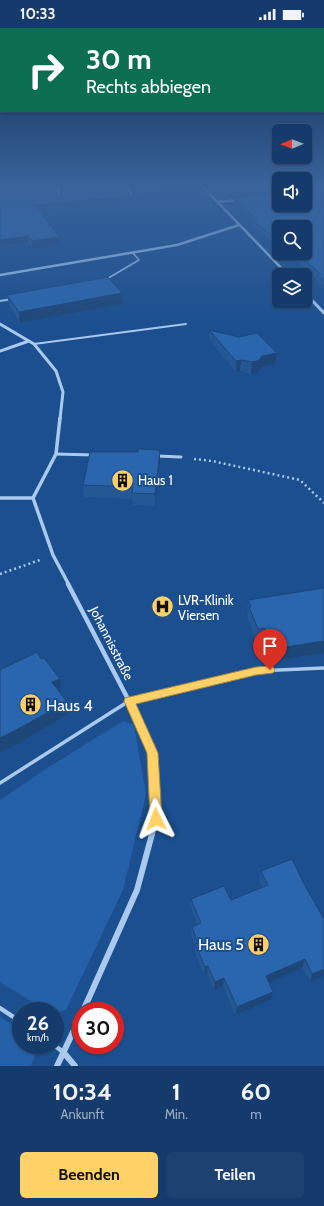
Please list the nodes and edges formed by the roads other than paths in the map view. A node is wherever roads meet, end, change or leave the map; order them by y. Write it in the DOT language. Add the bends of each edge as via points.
graph roads {
  1 [pos="212,234"];
  2 [pos="247,234"];
  3 [pos="134,253"];
  4 [pos="281,268"];
  5 [pos="0,275"];
  6 [pos="102,283"];
  7 [pos="16,298"];
  8 [pos="312,300"];
  9 [pos="0,301"];
  10 [pos="324,313"];
  11 [pos="0,324"];
  12 [pos="186,324"];
  13 [pos="29,341"];
  14 [pos="34,344"];
  15 [pos="0,351"];
  16 [pos="56,454"];
  17 [pos="94,455"];
  18 [pos="149,456"];
  19 [pos="181,457"];
  20 [pos="0,498"];
  21 [pos="33,498"];
  22 [pos="324,668"];
  23 [pos="129,701"];
  24 [pos="0,782"];
  25 [pos="87,1002"];
  26 [pos="0,1008"];
  27 [pos="12,1016"];
  28 [pos="72,1035"];
  29 [pos="64,1053"];
  30 [pos="63,1054"];
  31 [pos="57,1066"];
  32 [pos="75,1066"];
  1 -- 3 [label="street" via="178,245"];
  2 -- 4 [label="street"];
  3 -- 5 [label="street"];
  3 -- 6 [label="lane" via="139,260"];
  7 -- 9 [label="lane"];
  8 -- 10 [label="street"];
  11 -- 13 [label="street"];
  12 -- 14 [label="lane"];
  13 -- 14 [label="street"];
  13 -- 15 [label="street"];
  14 -- 16 [label="street" via="56,370 63,392"];
  16 -- 17 [label="lane"];
  16 -- 21 [label="street"];
  18 -- 19 [label="lane"];
  20 -- 21 [label="street"];
  21 -- 23 [label="street, Johannisstraße" via="53,555"];
  22 -- 23 [label="lane" via="256,671"];
  23 -- 24 [label="lane"];
  23 -- 25 [label="street, Johannisstraße" via="152,753 156,819 137,890"];
  26 -- 27 [label="lane"];
  28 -- 29 [label="street"];
  29 -- 32 [label="street"];
  30 -- 31 [label="street"];
}
